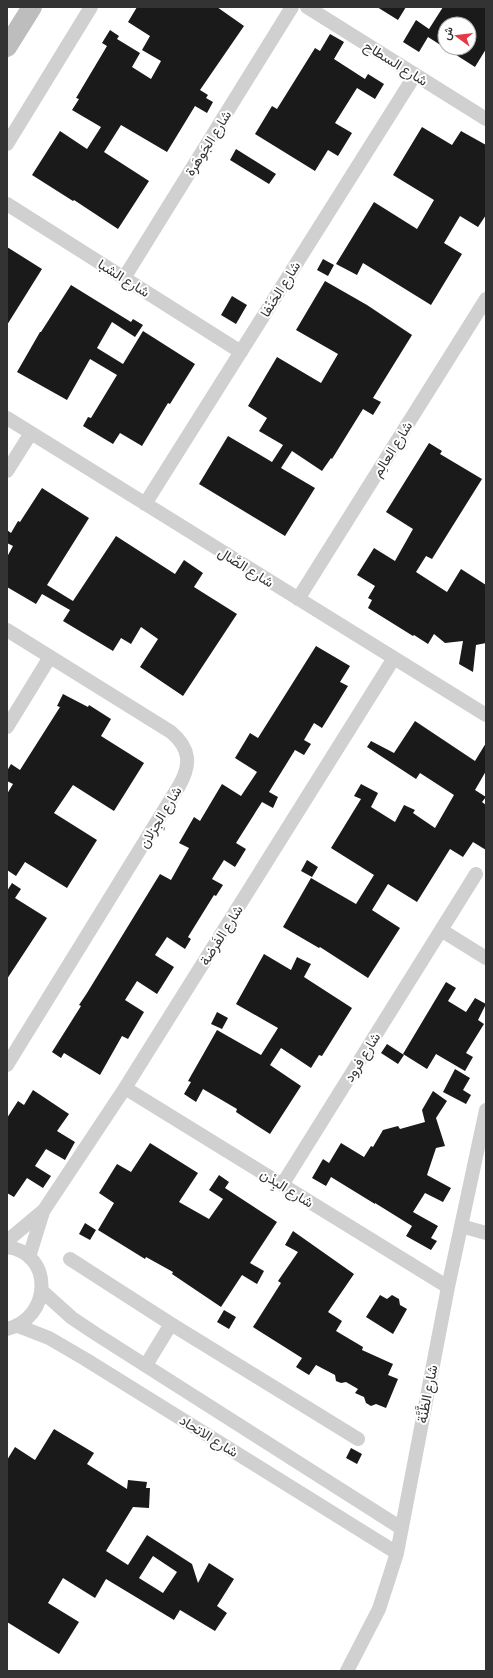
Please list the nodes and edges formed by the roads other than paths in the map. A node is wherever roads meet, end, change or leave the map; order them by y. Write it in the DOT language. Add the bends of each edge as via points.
graph roads {
  1 [pos="32,7"];
  2 [pos="91,7"];
  3 [pos="292,7"];
  4 [pos="307,7"];
  5 [pos="7,47"];
  6 [pos="415,75"];
  7 [pos="486,119"];
  8 [pos="7,144"];
  9 [pos="7,204"];
  10 [pos="124,278"];
  11 [pos="486,298"];
  12 [pos="240,352"];
  13 [pos="7,418"];
  14 [pos="30,433"];
  15 [pos="7,471"];
  16 [pos="145,504"];
  17 [pos="298,599"];
  18 [pos="7,630"];
  19 [pos="50,657"];
  20 [pos="394,658"];
  21 [pos="486,715"];
  22 [pos="7,727"];
  23 [pos="476,874"];
  24 [pos="441,930"];
  25 [pos="486,958"];
  26 [pos="7,1065"];
  27 [pos="125,1088"];
  28 [pos="486,1112"];
  29 [pos="282,1185"];
  30 [pos="44,1210"];
  31 [pos="461,1226"];
  32 [pos="486,1233"];
  33 [pos="7,1241"];
  34 [pos="7,1247"];
  35 [pos="29,1257"];
  36 [pos="70,1260"];
  37 [pos="448,1288"];
  38 [pos="42,1291"];
  39 [pos="172,1324"];
  40 [pos="12,1327"];
  41 [pos="146,1365"];
  42 [pos="358,1439"];
  43 [pos="401,1528"];
  44 [pos="397,1553"];
  45 [pos="347,1671"];
  1 -- 5 [label="street"];
  2 -- 8 [label="street"];
  3 -- 10 [label="street, شارع الجَوهَرة"];
  4 -- 6 [label="street, شارع السطاح"];
  6 -- 7 [label="street, شارع السطاح"];
  6 -- 12 [label="street, شارع الحَنْفا"];
  9 -- 10 [label="street, شارع الشبا"];
  10 -- 12 [label="street, شارع الشبا"];
  11 -- 17 [label="street, شارع العالِم"];
  12 -- 16 [label="street, شارع الحَنْفا"];
  13 -- 14 [label="street, شارع الصَّال"];
  14 -- 15 [label="street"];
  14 -- 16 [label="street, شارع الصَّال"];
  16 -- 17 [label="street, شارع الصَّال"];
  17 -- 20 [label="street, شارع الصَّال"];
  18 -- 19 [label="street, شارع الجِزلان"];
  19 -- 22 [label="street"];
  19 -- 26 [label="street, شارع الجِزلان" via="171,732 184,746 187,768 179,786"];
  20 -- 21 [label="street, شارع الصَّال"];
  20 -- 27 [label="street, شارع الفَرضة"];
  23 -- 24 [label="street, شارع فرود"];
  24 -- 25 [label="street"];
  24 -- 29 [label="street, شارع فرود"];
  27 -- 29 [label="street, شارع البِدْن"];
  27 -- 30 [label="street, شارع الفَرضة"];
  28 -- 31 [label="street, شارع الظَّنَّة"];
  29 -- 37 [label="street, شارع البِدْن"];
  30 -- 33 [label="street, شارع الفَرضة"];
  30 -- 35 [label="street, شارع الفَرضة"];
  31 -- 32 [label="street"];
  31 -- 37 [label="street, شارع الظَّنَّة"];
  34 -- 35 [label="street" via="21,1251"];
  35 -- 38 [label="street" via="40,1272"];
  36 -- 39 [label="street"];
  37 -- 43 [label="street, شارع الظَّنَّة"];
  38 -- 40 [label="street" via="40,1302 34,1312 27,1320"];
  38 -- 41 [label="street, شارع الاتحاد" via="72,1318"];
  39 -- 41 [label="street"];
  39 -- 42 [label="street"];
  40 -- 44 [label="street, شارع الاتحاد" via="49,1338 85,1358"];
  41 -- 43 [label="street, شارع الاتحاد"];
  43 -- 44 [label="street, شارع الظَّنَّة"];
  44 -- 45 [label="street, شارع الظَّنَّة" via="379,1608"];
}
